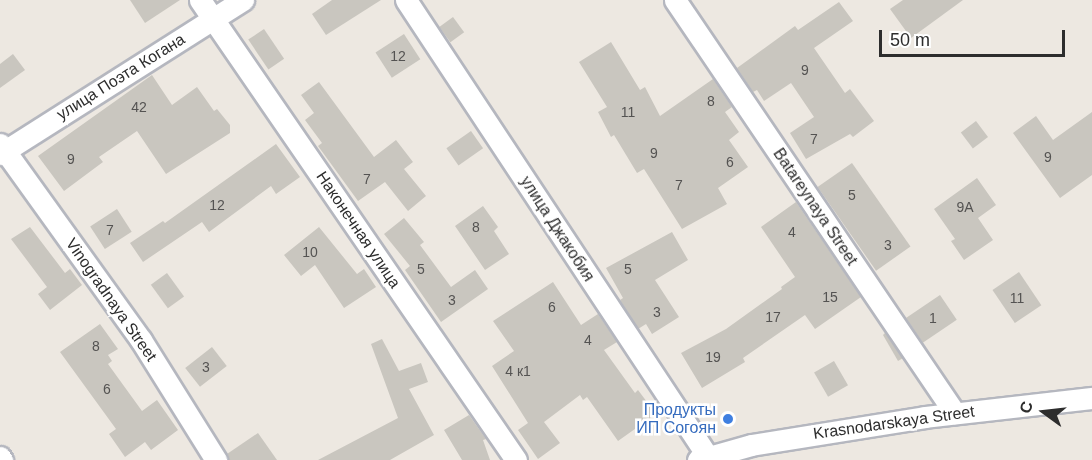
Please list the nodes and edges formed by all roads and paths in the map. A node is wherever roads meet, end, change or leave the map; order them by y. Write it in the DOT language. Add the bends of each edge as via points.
graph roads {
  1 [pos="200,0"];
  2 [pos="243,0"];
  3 [pos="406,0"];
  4 [pos="675,0"];
  5 [pos="213,19"];
  6 [pos="2,150"];
  7 [pos="1092,398"];
  8 [pos="955,413"];
  9 [pos="703,459"];
  10 [pos="216,460"];
  11 [pos="516,460"];
  1 -- 5 [label="street, Наконечная улица"];
  2 -- 5 [label="street, улица Поэта Когана"];
  3 -- 9 [label="street, улица Джакобия"];
  4 -- 8 [label="street, Batareynaya Street"];
  5 -- 6 [label="street, улица Поэта Когана"];
  5 -- 11 [label="street, Наконечная улица"];
  6 -- 10 [label="street, Vinogradnaya Street" via="141,340"];
  7 -- 8 [label="street, Krasnodarskaya Street"];
  8 -- 9 [label="street, Krasnodarskaya Street" via="751,445"];
}
